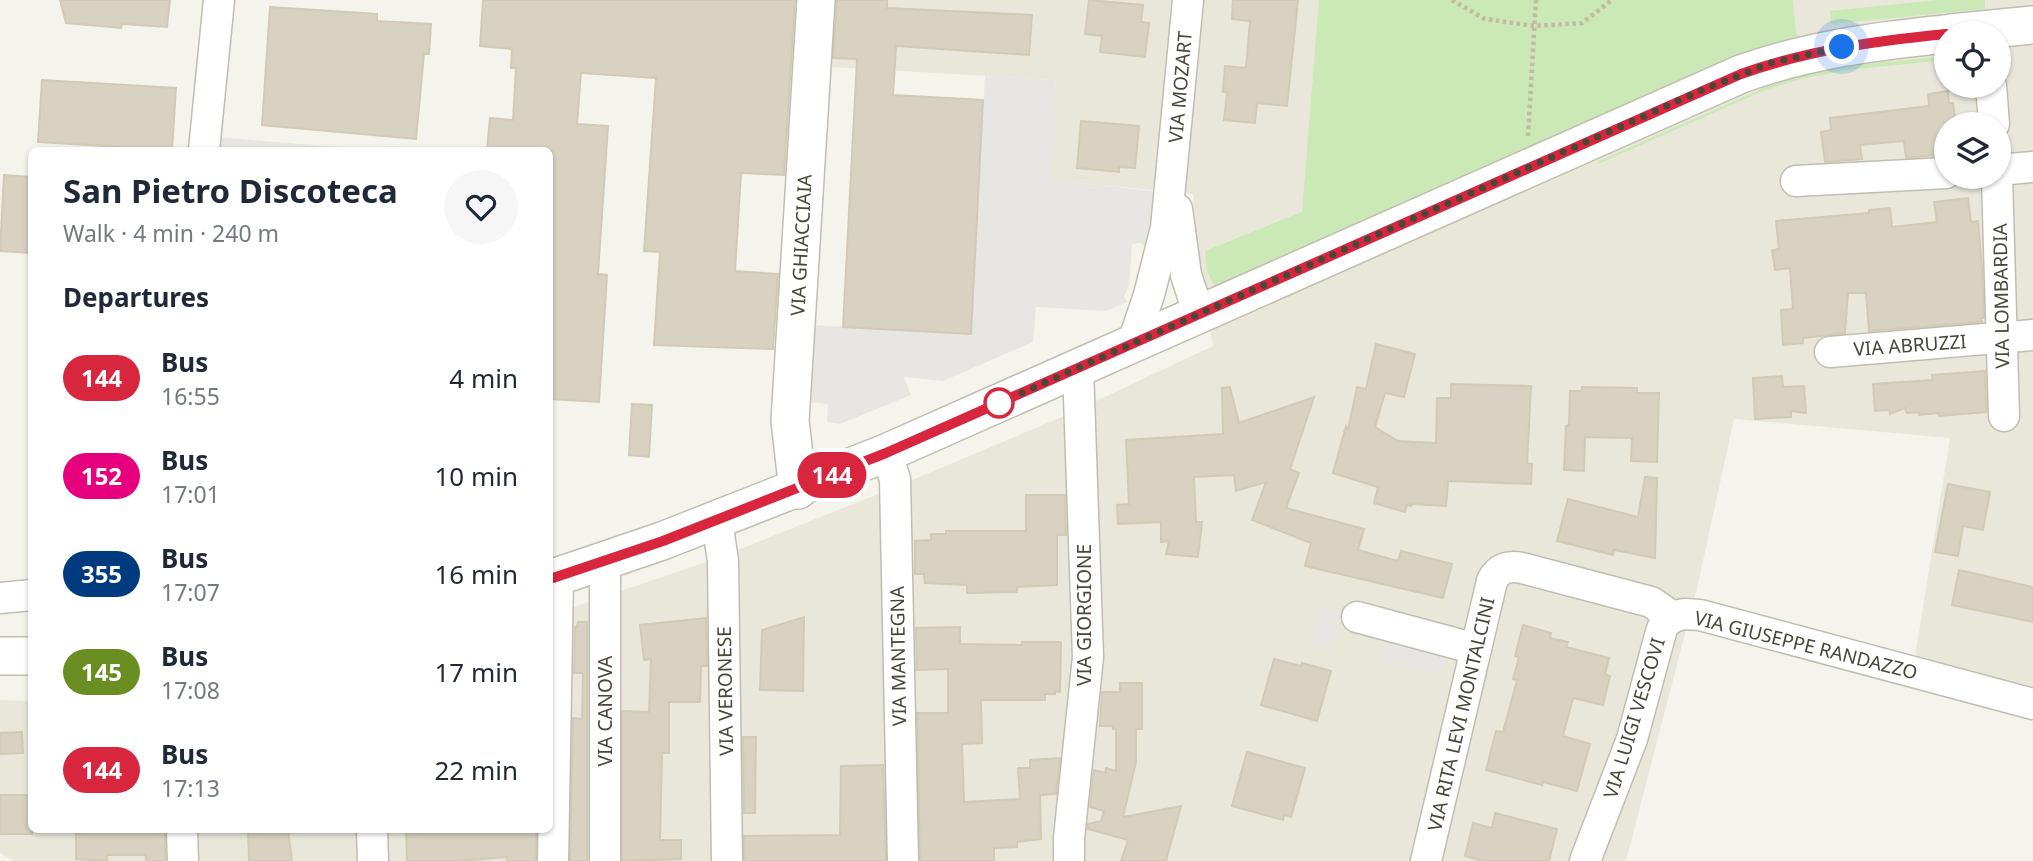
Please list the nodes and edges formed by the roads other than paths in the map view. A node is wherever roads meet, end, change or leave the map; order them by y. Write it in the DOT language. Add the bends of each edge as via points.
graph roads {
  1 [pos="219,0"];
  2 [pos="816,0"];
  3 [pos="1188,0"];
  4 [pos="2033,25"];
  5 [pos="2011,28"];
  6 [pos="1934,36"];
  7 [pos="204,147"];
  8 [pos="2033,167"];
  9 [pos="2011,169"];
  10 [pos="1173,174"];
  11 [pos="1934,174"];
  12 [pos="1796,181"];
  13 [pos="1997,189"];
  14 [pos="1199,315"];
  15 [pos="2033,335"];
  16 [pos="2002,338"];
  17 [pos="1132,345"];
  18 [pos="1830,352"];
  19 [pos="1078,368"];
  20 [pos="2004,416"];
  21 [pos="886,453"];
  22 [pos="798,490"];
  23 [pos="717,521"];
  24 [pos="605,561"];
  25 [pos="1501,569"];
  26 [pos="554,578"];
  27 [pos="28,595"];
  28 [pos="0,598"];
  29 [pos="1357,617"];
  30 [pos="1673,617"];
  31 [pos="1476,649"];
  32 [pos="0,656"];
  33 [pos="28,656"];
  34 [pos="2033,704"];
  35 [pos="182,833"];
  36 [pos="372,833"];
  37 [pos="183,861"];
  38 [pos="373,861"];
  39 [pos="553,861"];
  40 [pos="605,861"];
  41 [pos="727,861"];
  42 [pos="903,861"];
  43 [pos="1069,861"];
  44 [pos="1426,861"];
  45 [pos="1585,861"];
  1 -- 7 [label="street"];
  2 -- 22 [label="street, VIA GHIACCIAIA" via="790,421"];
  3 -- 10 [label="street, VIA MOZART"];
  4 -- 5 [label="street"];
  6 -- 14 [label="street" via="1847,46 1771,63"];
  8 -- 9 [label="street"];
  10 -- 14 [label="street, VIA MOZART" via="1186,275"];
  10 -- 17 [label="street, VIA MOZART" via="1160,254"];
  11 -- 12 [label="street"];
  13 -- 16 [label="street, VIA LOMBARDIA"];
  14 -- 17 [label="street"];
  15 -- 16 [label="street, VIA ABRUZZI"];
  16 -- 18 [label="street, VIA ABRUZZI"];
  16 -- 20 [label="street, VIA LOMBARDIA"];
  17 -- 19 [label="street"];
  19 -- 21 [label="street"];
  19 -- 43 [label="street, VIA GIORGIONE" via="1088,657"];
  21 -- 22 [label="street"];
  21 -- 42 [label="street, VIA MANTEGNA" via="895,479"];
  22 -- 23 [label="street"];
  23 -- 24 [label="street"];
  23 -- 41 [label="street, VIA VERONESE" via="723,561"];
  24 -- 26 [label="street"];
  24 -- 40 [label="street, VIA CANOVA"];
  25 -- 30 [label="street, VIA GIUSEPPE RANDAZZO" via="1522,568 1651,602"];
  25 -- 31 [label="street, VIA RITA LEVI MONTALCINI" via="1492,581"];
  26 -- 39 [label="street"];
  27 -- 28 [label="street"];
  29 -- 31 [label="street"];
  30 -- 34 [label="street, VIA GIUSEPPE RANDAZZO" via="1700,615"];
  30 -- 45 [label="street, VIA LUIGI VESCOVI" via="1661,632 1632,739"];
  31 -- 44 [label="street, VIA RITA LEVI MONTALCINI"];
  32 -- 33 [label="street"];
  35 -- 37 [label="street"];
  36 -- 38 [label="street"];
}
